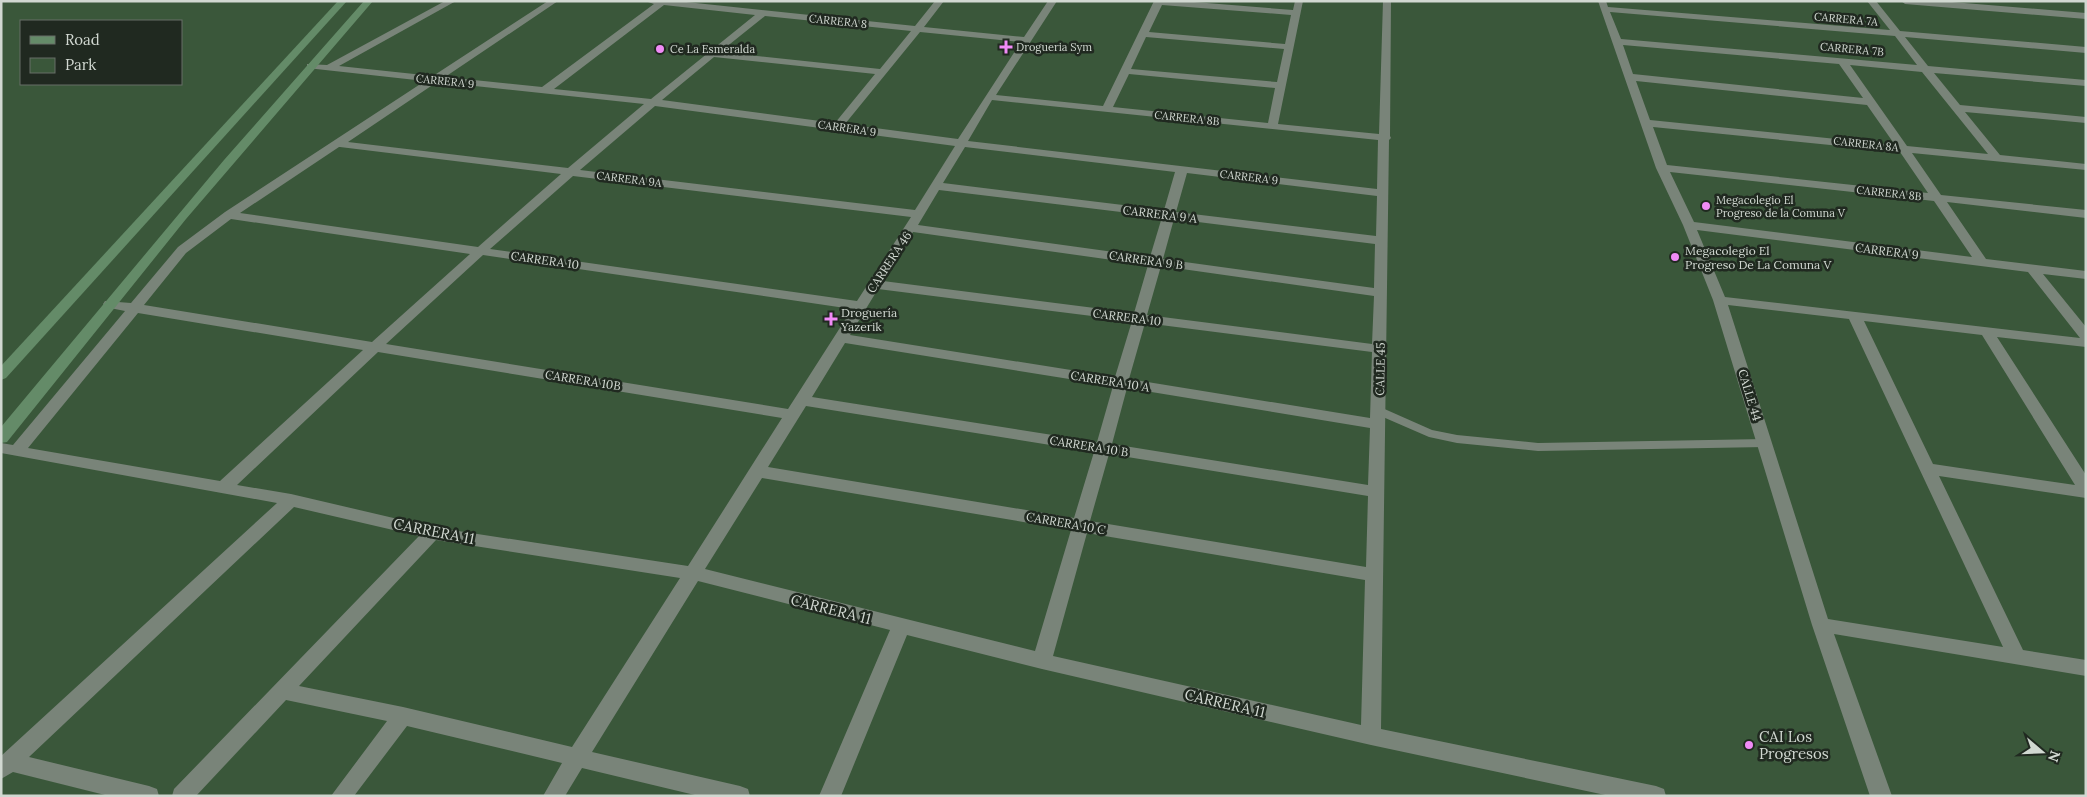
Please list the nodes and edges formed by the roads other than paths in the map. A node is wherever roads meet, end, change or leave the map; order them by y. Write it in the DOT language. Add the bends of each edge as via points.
graph roads {
  1 [pos="343,1"];
  2 [pos="369,1"];
  3 [pos="452,1"];
  4 [pos="554,1"];
  5 [pos="649,1"];
  6 [pos="940,1"];
  7 [pos="1054,1"];
  8 [pos="1299,1"];
  9 [pos="1387,1"];
  10 [pos="1871,1"];
  11 [pos="1905,1"];
  12 [pos="663,2"];
  13 [pos="1158,2"];
  14 [pos="1964,4"];
  15 [pos="1604,5"];
  16 [pos="2083,12"];
  17 [pos="763,13"];
  18 [pos="1296,13"];
  19 [pos="917,29"];
  20 [pos="1143,34"];
  21 [pos="1899,35"];
  22 [pos="1027,40"];
  23 [pos="1617,42"];
  24 [pos="1289,46"];
  25 [pos="2086,50"];
  26 [pos="711,54"];
  27 [pos="1842,61"];
  28 [pos="310,66"];
  29 [pos="1924,68"];
  30 [pos="328,69"];
  31 [pos="1125,71"];
  32 [pos="883,72"];
  33 [pos="1630,78"];
  34 [pos="434,80"];
  35 [pos="2086,83"];
  36 [pos="1281,85"];
  37 [pos="544,91"];
  38 [pos="989,97"];
  39 [pos="652,102"];
  40 [pos="1870,102"];
  41 [pos="1958,108"];
  42 [pos="1107,109"];
  43 [pos="2086,120"];
  44 [pos="1646,123"];
  45 [pos="838,126"];
  46 [pos="1272,127"];
  47 [pos="1386,138"];
  48 [pos="960,143"];
  49 [pos="340,144"];
  50 [pos="1902,147"];
  51 [pos="1996,157"];
  52 [pos="2086,167"];
  53 [pos="1662,168"];
  54 [pos="1182,169"];
  55 [pos="572,172"];
  56 [pos="936,186"];
  57 [pos="1384,193"];
  58 [pos="1938,198"];
  59 [pos="230,214"];
  60 [pos="918,214"];
  61 [pos="2086,214"];
  62 [pos="1169,215"];
  63 [pos="1689,225"];
  64 [pos="910,228"];
  65 [pos="1383,242"];
  66 [pos="483,251"];
  67 [pos="1155,262"];
  68 [pos="1983,263"];
  69 [pos="2033,269"];
  70 [pos="2086,275"];
  71 [pos="874,284"];
  72 [pos="1382,293"];
  73 [pos="1720,300"];
  74 [pos="110,304"];
  75 [pos="860,306"];
  76 [pos="134,308"];
  77 [pos="1854,316"];
  78 [pos="1139,318"];
  79 [pos="1986,330"];
  80 [pos="2086,336"];
  81 [pos="840,338"];
  82 [pos="2086,343"];
  83 [pos="374,346"];
  84 [pos="1381,349"];
  85 [pos="1,376"];
  86 [pos="1121,383"];
  87 [pos="801,400"];
  88 [pos="792,415"];
  89 [pos="1379,418"];
  90 [pos="1,438"];
  91 [pos="1765,443"];
  92 [pos="1103,448"];
  93 [pos="9,449"];
  94 [pos="1927,469"];
  95 [pos="756,471"];
  96 [pos="222,489"];
  97 [pos="2086,489"];
  98 [pos="1378,492"];
  99 [pos="2086,492"];
  100 [pos="291,500"];
  101 [pos="1081,525"];
  102 [pos="432,533"];
  103 [pos="692,573"];
  104 [pos="1376,575"];
  105 [pos="1821,625"];
  106 [pos="901,627"];
  107 [pos="2018,657"];
  108 [pos="1042,661"];
  109 [pos="2086,668"];
  110 [pos="282,691"];
  111 [pos="403,716"];
  112 [pos="1371,736"];
  113 [pos="576,758"];
  114 [pos="6,766"];
  115 [pos="149,796"];
  116 [pos="182,796"];
  117 [pos="342,796"];
  118 [pos="553,796"];
  119 [pos="740,796"];
  120 [pos="830,796"];
  121 [pos="1656,796"];
  122 [pos="1880,796"];
  1 -- 85 [label="main road"];
  2 -- 28 [label="main road"];
  3 -- 30 [label="street"];
  4 -- 34 [label="street"];
  5 -- 12 [label="street, CARRERA 8"];
  6 -- 19 [label="street"];
  7 -- 22 [label="street, CARRERA 46"];
  8 -- 18 [label="street"];
  9 -- 47 [label="street, CALLE 45"];
  10 -- 21 [label="street"];
  11 -- 14 [label="street"];
  12 -- 17 [label="street, CARRERA 8"];
  12 -- 37 [label="street"];
  13 -- 18 [label="street"];
  13 -- 20 [label="street"];
  14 -- 16 [label="street"];
  15 -- 21 [label="street, CARRERA 7A"];
  15 -- 23 [label="street, CALLE 44"];
  17 -- 19 [label="street, CARRERA 8"];
  17 -- 26 [label="street"];
  18 -- 24 [label="street"];
  19 -- 22 [label="street, CARRERA 8"];
  19 -- 32 [label="street"];
  20 -- 24 [label="street"];
  20 -- 31 [label="street"];
  21 -- 25 [label="street, CARRERA 7A"];
  21 -- 29 [label="street"];
  22 -- 38 [label="street, CARRERA 46"];
  23 -- 27 [label="street, CARRERA 7B"];
  23 -- 33 [label="street, CALLE 44"];
  24 -- 36 [label="street"];
  26 -- 32 [label="street"];
  26 -- 39 [label="street"];
  27 -- 29 [label="street, CARRERA 7B"];
  27 -- 40 [label="street"];
  28 -- 30 [label="street, CARRERA 9"];
  28 -- 74 [label="main road"];
  29 -- 35 [label="street, CARRERA 7B"];
  29 -- 41 [label="street"];
  30 -- 34 [label="street, CARRERA 9"];
  31 -- 36 [label="street"];
  31 -- 42 [label="street"];
  32 -- 45 [label="street"];
  33 -- 40 [label="street"];
  33 -- 44 [label="street, CALLE 44"];
  34 -- 37 [label="street, CARRERA 9"];
  34 -- 49 [label="street"];
  36 -- 46 [label="street"];
  37 -- 39 [label="street, CARRERA 9"];
  38 -- 42 [label="street, CARRERA 8B"];
  38 -- 48 [label="street, CARRERA 46"];
  39 -- 45 [label="street, CARRERA 9"];
  39 -- 55 [label="street"];
  40 -- 50 [label="street"];
  41 -- 43 [label="street"];
  41 -- 51 [label="street"];
  42 -- 46 [label="street, CARRERA 8B"];
  44 -- 50 [label="street, CARRERA 8A"];
  44 -- 53 [label="street, CALLE 44"];
  45 -- 48 [label="street, CARRERA 9"];
  46 -- 47 [label="street, CARRERA 8B"];
  47 -- 57 [label="street, CALLE 45"];
  48 -- 54 [label="street, CARRERA 9"];
  48 -- 56 [label="street, CARRERA 46"];
  49 -- 55 [label="street, CARRERA 9A"];
  49 -- 59 [label="street"];
  50 -- 51 [label="street, CARRERA 8A"];
  50 -- 58 [label="street"];
  51 -- 52 [label="street, CARRERA 8A"];
  53 -- 58 [label="street, CARRERA 8B"];
  53 -- 63 [label="street, CALLE 44"];
  54 -- 57 [label="street, CARRERA 9"];
  54 -- 62 [label="street"];
  55 -- 60 [label="street, CARRERA 9A"];
  55 -- 66 [label="street"];
  56 -- 60 [label="street, CARRERA 46"];
  56 -- 62 [label="street, CARRERA 9 A"];
  57 -- 65 [label="street, CALLE 45"];
  58 -- 61 [label="street, CARRERA 8B"];
  58 -- 68 [label="street"];
  59 -- 66 [label="street, CARRERA 10"];
  59 -- 76 [label="street" via="182,250"];
  60 -- 64 [label="street, CARRERA 46"];
  62 -- 65 [label="street, CARRERA 9 A"];
  62 -- 67 [label="street"];
  63 -- 68 [label="street, CARRERA 9"];
  63 -- 73 [label="street, CALLE 44"];
  64 -- 67 [label="street, CARRERA 9 B"];
  64 -- 71 [label="street, CARRERA 46"];
  65 -- 72 [label="street, CALLE 45"];
  66 -- 75 [label="street, CARRERA 10"];
  66 -- 83 [label="street"];
  67 -- 72 [label="street, CARRERA 9 B"];
  67 -- 78 [label="street"];
  68 -- 69 [label="street, CARRERA 9"];
  69 -- 70 [label="street, CARRERA 9"];
  69 -- 80 [label="street"];
  71 -- 75 [label="street, CARRERA 46"];
  71 -- 78 [label="street, CARRERA 10"];
  72 -- 84 [label="street, CALLE 45"];
  73 -- 77 [label="street"];
  73 -- 91 [label="street, CALLE 44"];
  74 -- 76 [label="street, CARRERA 10B"];
  74 -- 90 [label="main road"];
  75 -- 81 [label="street, CARRERA 46"];
  76 -- 83 [label="street, CARRERA 10B"];
  76 -- 93 [label="street"];
  77 -- 79 [label="street"];
  77 -- 94 [label="street"];
  78 -- 84 [label="street, CARRERA 10"];
  78 -- 86 [label="street"];
  79 -- 82 [label="street"];
  79 -- 97 [label="street"];
  81 -- 86 [label="street, CARRERA 10 A"];
  81 -- 87 [label="street, CARRERA 46"];
  83 -- 88 [label="street, CARRERA 10B"];
  83 -- 96 [label="street"];
  84 -- 89 [label="street, CALLE 45"];
  86 -- 89 [label="street, CARRERA 10 A"];
  86 -- 92 [label="street"];
  87 -- 88 [label="street, CARRERA 46"];
  87 -- 92 [label="street, CARRERA 10 B"];
  88 -- 95 [label="street, CARRERA 46"];
  89 -- 91 [label="lane" via="1457,438 1538,447"];
  89 -- 98 [label="street, CALLE 45"];
  91 -- 105 [label="street, CALLE 44"];
  92 -- 98 [label="street, CARRERA 10 B"];
  92 -- 101 [label="street"];
  93 -- 96 [label="street, CARRERA 11"];
  94 -- 99 [label="street"];
  94 -- 107 [label="street"];
  95 -- 101 [label="street, CARRERA 10 C"];
  95 -- 103 [label="street, CARRERA 46"];
  96 -- 100 [label="street, CARRERA 11"];
  98 -- 104 [label="street, CALLE 45"];
  100 -- 102 [label="street, CARRERA 11"];
  100 -- 114 [label="street"];
  101 -- 104 [label="street, CARRERA 10 C"];
  101 -- 108 [label="street"];
  102 -- 103 [label="street, CARRERA 11"];
  102 -- 110 [label="street"];
  103 -- 106 [label="street, CARRERA 11"];
  103 -- 113 [label="street, CARRERA 46"];
  104 -- 112 [label="street, CALLE 45"];
  105 -- 107 [label="street"];
  105 -- 122 [label="street, CALLE 44"];
  106 -- 108 [label="street, CARRERA 11"];
  106 -- 120 [label="street"];
  107 -- 109 [label="street"];
  108 -- 112 [label="street, CARRERA 11"];
  110 -- 111 [label="street"];
  110 -- 116 [label="street"];
  111 -- 113 [label="street"];
  111 -- 117 [label="street"];
  112 -- 121 [label="street, CARRERA 11"];
  113 -- 118 [label="street, CARRERA 46"];
  113 -- 119 [label="street"];
  114 -- 115 [label="street"];
}
